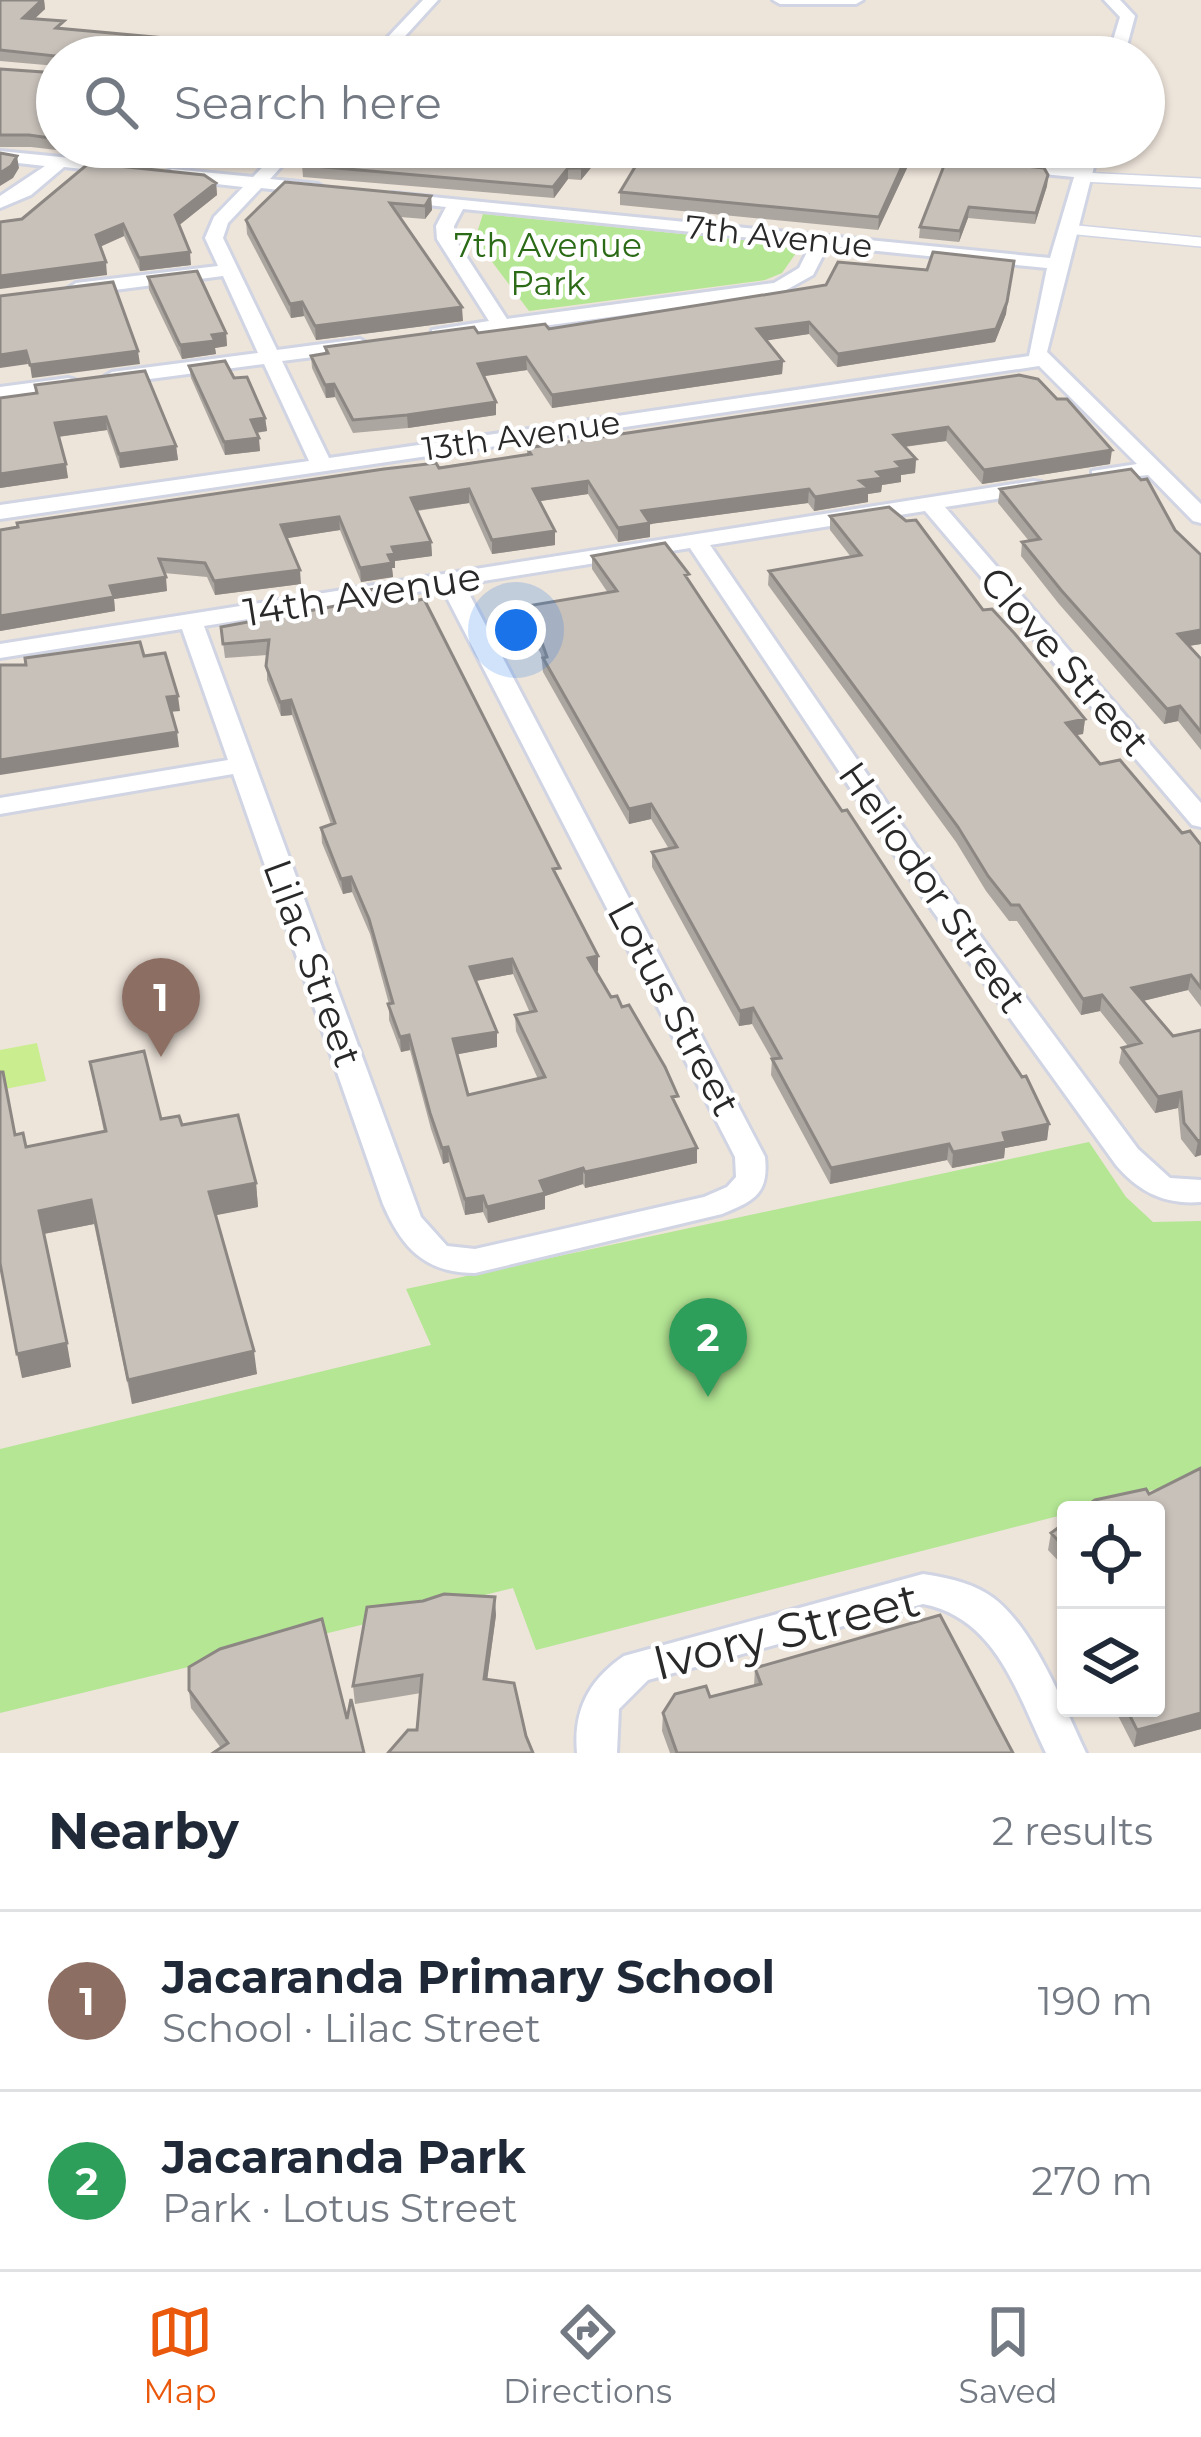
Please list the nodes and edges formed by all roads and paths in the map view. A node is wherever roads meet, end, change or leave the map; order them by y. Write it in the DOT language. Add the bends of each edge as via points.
graph roads {
  1 [pos="431,0"];
  2 [pos="780,0"];
  3 [pos="856,0"];
  4 [pos="1111,0"];
  5 [pos="397,36"];
  6 [pos="1122,36"];
  7 [pos="0,156"];
  8 [pos="36,160"];
  9 [pos="53,168"];
  10 [pos="119,168"];
  11 [pos="271,168"];
  12 [pos="1015,168"];
  13 [pos="1085,168"];
  14 [pos="1083,175"];
  15 [pos="257,182"];
  16 [pos="1201,183"];
  17 [pos="346,192"];
  18 [pos="368,194"];
  19 [pos="0,203"];
  20 [pos="457,203"];
  21 [pos="1067,229"];
  22 [pos="822,241"];
  23 [pos="1201,242"];
  24 [pos="1057,264"];
  25 [pos="227,270"];
  26 [pos="45,292"];
  27 [pos="502,326"];
  28 [pos="409,338"];
  29 [pos="386,342"];
  30 [pos="268,357"];
  31 [pos="1042,360"];
  32 [pos="0,393"];
  33 [pos="321,464"];
  34 [pos="1151,468"];
  35 [pos="930,503"];
  36 [pos="0,512"];
  37 [pos="1201,516"];
  38 [pos="696,541"];
  39 [pos="450,580"];
  40 [pos="191,621"];
  41 [pos="0,651"];
  42 [pos="242,765"];
  43 [pos="0,806"];
  44 [pos="1201,819"];
  45 [pos="1201,1191"];
  46 [pos="475,1261"];
  47 [pos="597,1753"];
  48 [pos="1066,1753"];
  1 -- 5 [label="street"];
  2 -- 3 [label="street"];
  4 -- 6 [label="street" via="1128,16"];
  7 -- 8 [label="street"];
  9 -- 19 [label="street"];
  10 -- 15 [label="street"];
  11 -- 15 [label="street"];
  12 -- 14 [label="street"];
  13 -- 14 [label="street"];
  14 -- 16 [label="lane"];
  14 -- 21 [label="street"];
  15 -- 17 [label="street"];
  15 -- 25 [label="street" via="215,230"];
  18 -- 20 [label="street, 7th Avenue"];
  20 -- 22 [label="street, 7th Avenue"];
  20 -- 27 [label="street" via="446,239"];
  21 -- 23 [label="lane"];
  21 -- 24 [label="street"];
  22 -- 24 [label="street, 7th Avenue"];
  22 -- 27 [label="street" via="787,286"];
  24 -- 31 [label="street" via="1038,341"];
  25 -- 26 [label="street"];
  25 -- 30 [label="street"];
  27 -- 28 [label="street"];
  29 -- 30 [label="street"];
  30 -- 32 [label="street"];
  30 -- 33 [label="street"];
  31 -- 33 [label="street, 13th Avenue"];
  31 -- 34 [label="street"];
  33 -- 36 [label="street, 13th Avenue"];
  34 -- 35 [label="street, 14th Avenue"];
  34 -- 37 [label="street"];
  35 -- 38 [label="street, 14th Avenue"];
  35 -- 44 [label="street, Clove Street"];
  38 -- 39 [label="street, 14th Avenue"];
  38 -- 45 [label="street, Heliodor Street" via="934,893 1127,1157 1168,1191"];
  39 -- 40 [label="street, 14th Avenue"];
  39 -- 46 [label="street, Lotus Street" via="753,1169 749,1187 711,1206"];
  40 -- 41 [label="street, 14th Avenue"];
  40 -- 42 [label="street, Lilac Street"];
  42 -- 43 [label="street"];
  42 -- 46 [label="street, Lilac Street" via="410,1230 434,1256"];
  47 -- 48 [label="street, Ivory Street" via="598,1706 637,1667 936,1591 980,1608"];
}
